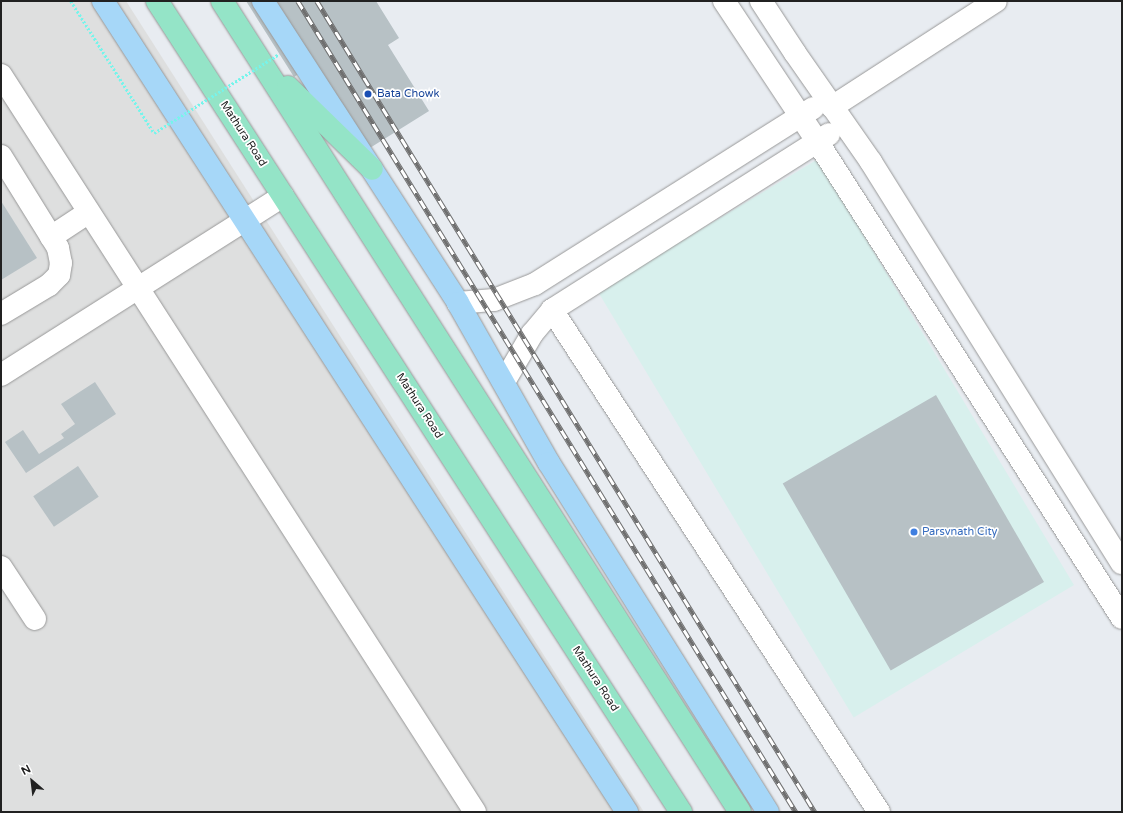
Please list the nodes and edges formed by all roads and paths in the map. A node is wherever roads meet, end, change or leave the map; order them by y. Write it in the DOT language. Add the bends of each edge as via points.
graph roads {
  1 [pos="71,1"];
  2 [pos="103,1"];
  3 [pos="157,1"];
  4 [pos="222,1"];
  5 [pos="263,1"];
  6 [pos="724,1"];
  7 [pos="761,1"];
  8 [pos="996,1"];
  9 [pos="270,58"];
  10 [pos="1,75"];
  11 [pos="829,103"];
  12 [pos="800,117"];
  13 [pos="844,124"];
  14 [pos="817,142"];
  15 [pos="1,156"];
  16 [pos="372,169"];
  17 [pos="283,196"];
  18 [pos="89,212"];
  19 [pos="244,220"];
  20 [pos="51,237"];
  21 [pos="137,288"];
  22 [pos="458,303"];
  23 [pos="552,310"];
  24 [pos="1,314"];
  25 [pos="1,375"];
  26 [pos="504,382"];
  27 [pos="1122,563"];
  28 [pos="1,567"];
  29 [pos="1122,618"];
  30 [pos="35,619"];
  31 [pos="475,812"];
  32 [pos="627,812"];
  33 [pos="681,812"];
  34 [pos="740,812"];
  35 [pos="768,812"];
  36 [pos="880,812"];
  1 -- 9 [label="path, bridge" via="154,133"];
  2 -- 19 [label="main road"];
  3 -- 17 [label="highway, Mathura Road"];
  4 -- 9 [label="highway"];
  5 -- 16 [label="main road"];
  6 -- 12 [label="street"];
  7 -- 11 [label="street"];
  8 -- 11 [label="street"];
  9 -- 16 [label="highway"];
  9 -- 34 [label="highway"];
  10 -- 18 [label="street"];
  11 -- 12 [label="street"];
  11 -- 13 [label="street"];
  12 -- 14 [label="street"];
  12 -- 22 [label="street" via="535,284 494,300"];
  13 -- 14 [label="street"];
  13 -- 27 [label="street" via="979,332"];
  14 -- 23 [label="street"];
  14 -- 29 [label="street"];
  15 -- 20 [label="street"];
  16 -- 22 [label="main road"];
  17 -- 19 [label="street"];
  17 -- 33 [label="highway, Mathura Road"];
  18 -- 20 [label="street"];
  18 -- 21 [label="street"];
  19 -- 21 [label="street"];
  19 -- 32 [label="main road"];
  20 -- 24 [label="street" via="58,248 61,263 59,276 49,286"];
  21 -- 25 [label="street"];
  21 -- 31 [label="street"];
  22 -- 26 [label="main road"];
  23 -- 26 [label="street" via="532,334"];
  23 -- 36 [label="street"];
  26 -- 35 [label="main road" via="549,462"];
  28 -- 30 [label="street"];
}
